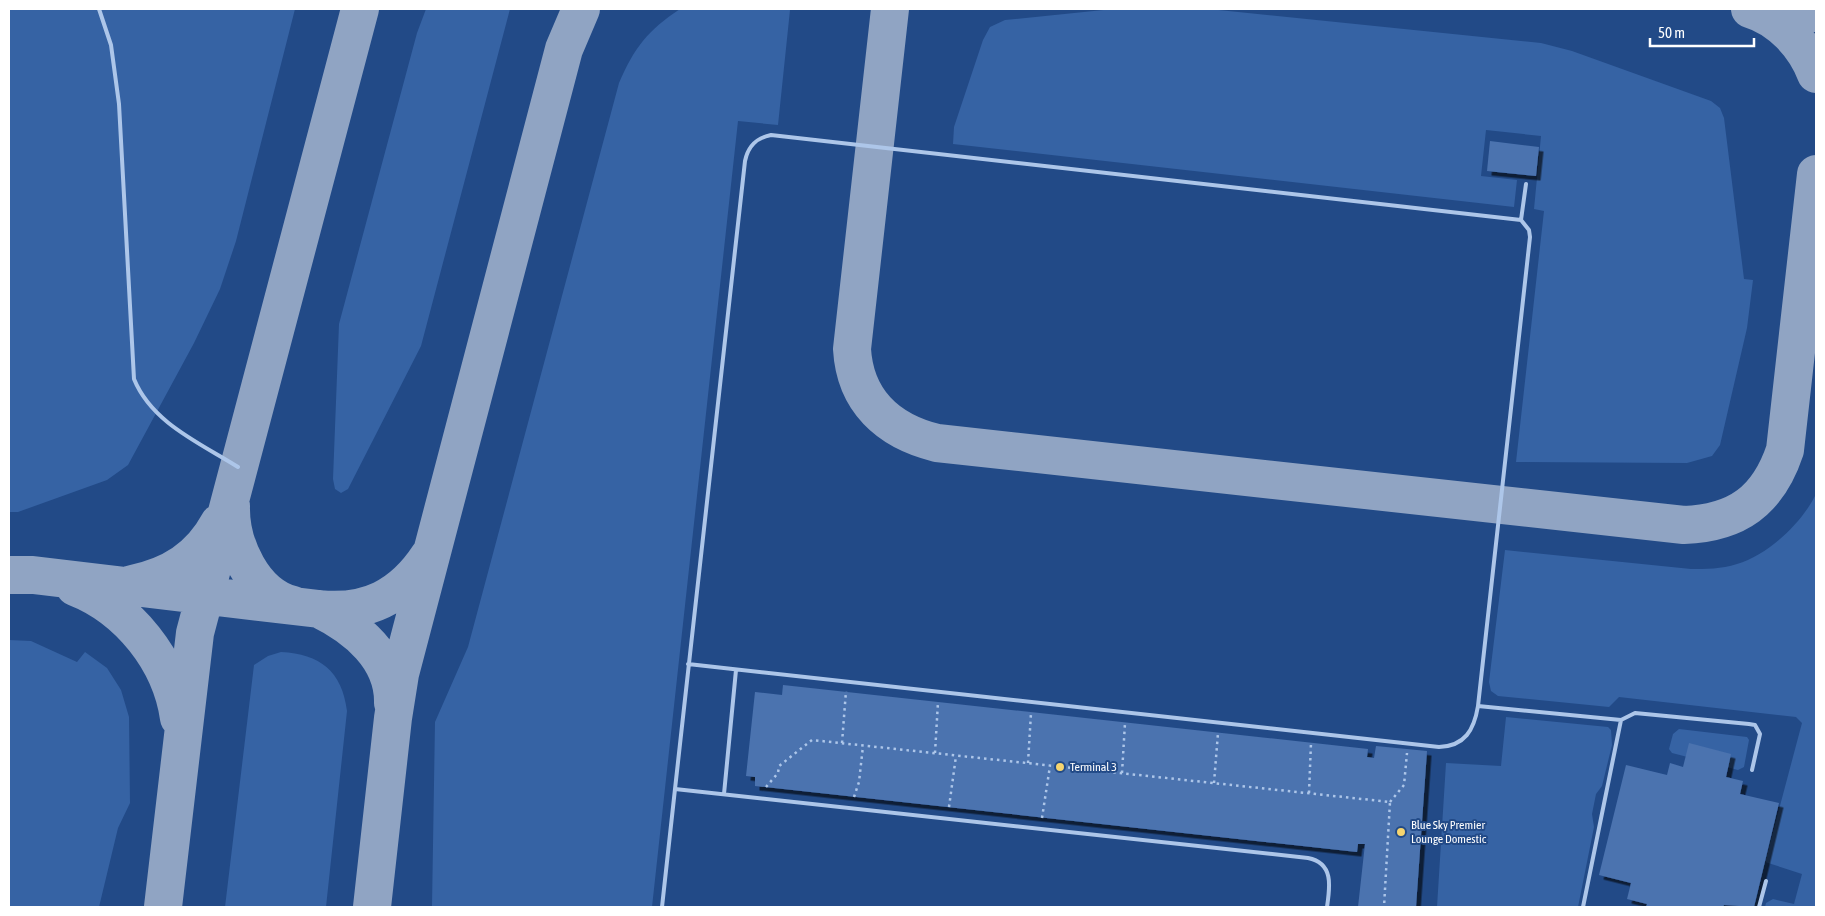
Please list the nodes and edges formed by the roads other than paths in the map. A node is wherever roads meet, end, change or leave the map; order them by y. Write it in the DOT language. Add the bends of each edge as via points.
graph roads {
  1 [pos="98,9"];
  2 [pos="1526,184"];
  3 [pos="1522,220"];
  4 [pos="238,467"];
  5 [pos="688,664"];
  6 [pos="736,670"];
  7 [pos="1478,706"];
  8 [pos="1621,720"];
  9 [pos="1752,770"];
  10 [pos="675,789"];
  11 [pos="724,794"];
  12 [pos="1766,881"];
  13 [pos="662,907"];
  14 [pos="1327,907"];
  15 [pos="1583,907"];
  16 [pos="1758,907"];
  1 -- 4 [label="lane" via="111,45 118,104 134,379 140,393 163,420"];
  2 -- 3 [label="lane"];
  3 -- 5 [label="lane" via="762,136 747,151 745,161"];
  3 -- 7 [label="lane" via="1530,237"];
  5 -- 6 [label="lane"];
  5 -- 10 [label="lane"];
  6 -- 7 [label="lane" via="1439,747 1450,747 1467,737 1473,728"];
  6 -- 11 [label="lane"];
  7 -- 8 [label="lane"];
  8 -- 9 [label="lane" via="1635,713 1755,726 1760,734"];
  8 -- 15 [label="lane"];
  10 -- 11 [label="lane"];
  10 -- 13 [label="lane"];
  11 -- 14 [label="lane" via="1308,858 1322,864 1330,877"];
  12 -- 16 [label="lane"];
}
